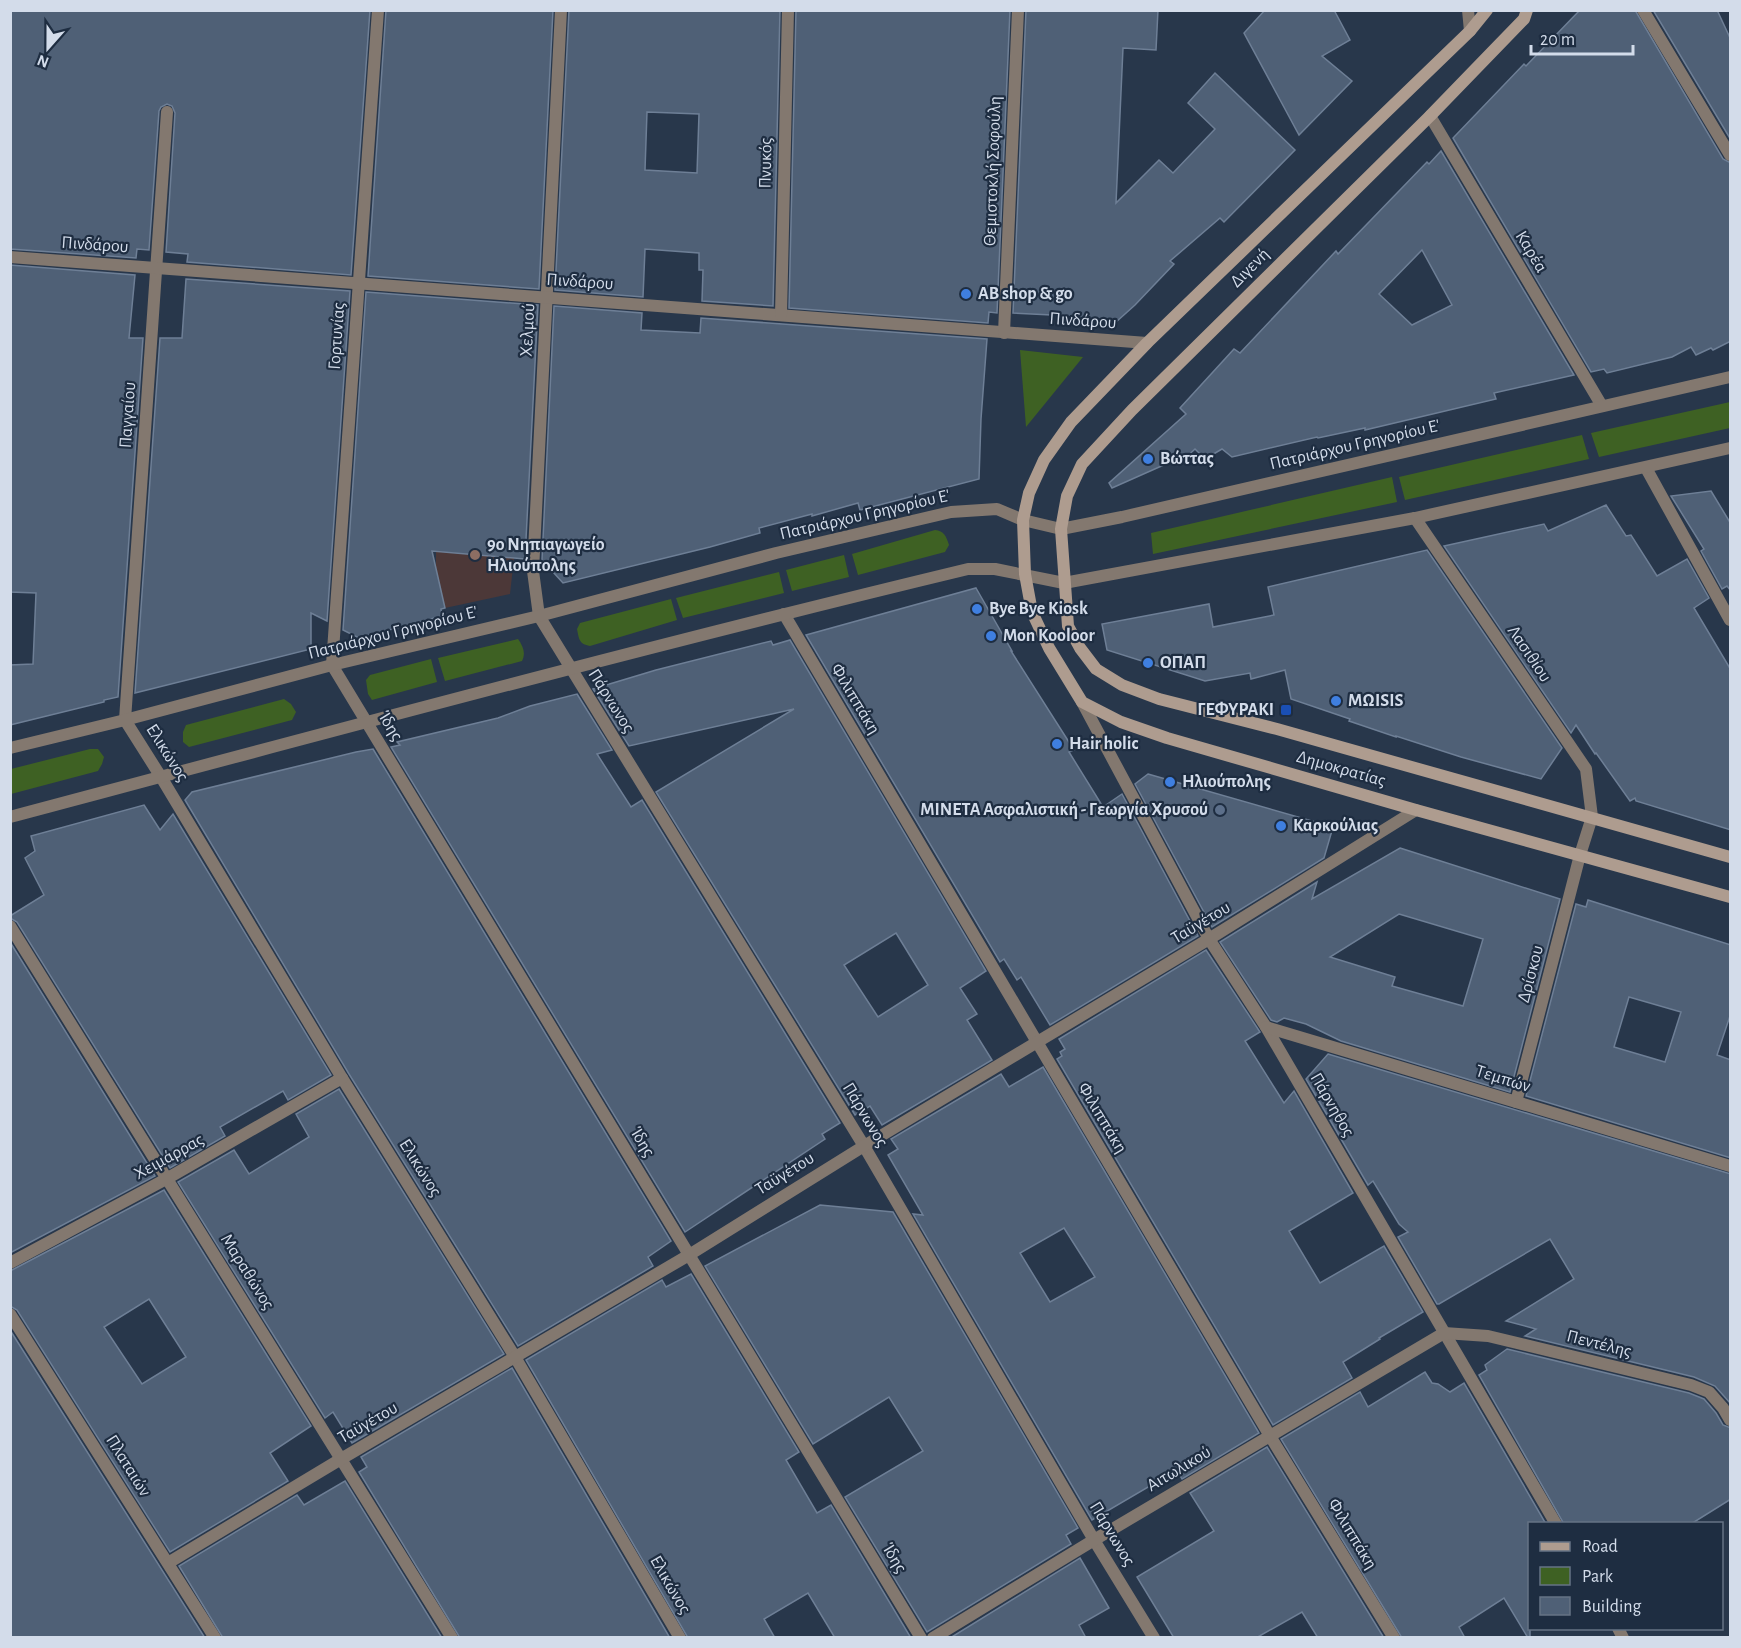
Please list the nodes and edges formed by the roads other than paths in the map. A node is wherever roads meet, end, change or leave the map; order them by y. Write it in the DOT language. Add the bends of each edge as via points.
graph roads {
  1 [pos="378,10"];
  2 [pos="561,10"];
  3 [pos="788,10"];
  4 [pos="1018,10"];
  5 [pos="1468,10"];
  6 [pos="1487,10"];
  7 [pos="1527,10"];
  8 [pos="1643,10"];
  9 [pos="1470,31"];
  10 [pos="167,112"];
  11 [pos="1430,116"];
  12 [pos="1731,155"];
  13 [pos="10,257"];
  14 [pos="156,268"];
  15 [pos="359,284"];
  16 [pos="548,298"];
  17 [pos="781,315"];
  18 [pos="1004,333"];
  19 [pos="1147,344"];
  20 [pos="1731,377"];
  21 [pos="1602,406"];
  22 [pos="1731,448"];
  23 [pos="1646,468"];
  24 [pos="1415,518"];
  25 [pos="1023,520"];
  26 [pos="1061,529"];
  27 [pos="1025,574"];
  28 [pos="1064,583"];
  29 [pos="784,614"];
  30 [pos="538,616"];
  31 [pos="1731,620"];
  32 [pos="332,665"];
  33 [pos="570,668"];
  34 [pos="1082,702"];
  35 [pos="125,720"];
  36 [pos="367,723"];
  37 [pos="10,748"];
  38 [pos="161,777"];
  39 [pos="1416,810"];
  40 [pos="10,817"];
  41 [pos="1592,817"];
  42 [pos="1580,855"];
  43 [pos="1731,857"];
  44 [pos="1731,897"];
  45 [pos="10,926"];
  46 [pos="1209,939"];
  47 [pos="1266,1027"];
  48 [pos="1037,1042"];
  49 [pos="342,1078"];
  50 [pos="1516,1102"];
  51 [pos="864,1146"];
  52 [pos="1731,1166"];
  53 [pos="168,1179"];
  54 [pos="689,1255"];
  55 [pos="10,1263"];
  56 [pos="10,1314"];
  57 [pos="1444,1333"];
  58 [pos="515,1357"];
  59 [pos="1731,1420"];
  60 [pos="1270,1436"];
  61 [pos="341,1459"];
  62 [pos="1555,1522"];
  63 [pos="1094,1540"];
  64 [pos="168,1563"];
  65 [pos="215,1638"];
  66 [pos="452,1638"];
  67 [pos="680,1638"];
  68 [pos="921,1638"];
  69 [pos="933,1638"];
  70 [pos="1154,1638"];
  71 [pos="1394,1638"];
  1 -- 15 [label="street, Γορτυνίας"];
  2 -- 16 [label="street, Χελμού"];
  3 -- 17 [label="street, Πνυκός"];
  4 -- 18 [label="street, Θεμιστοκλή Σοφούλη"];
  5 -- 9 [label="street"];
  6 -- 9 [label="street, Διγενή"];
  7 -- 11 [label="street, Διγενή" via="1524,19"];
  8 -- 12 [label="street"];
  9 -- 19 [label="street, Διγενή"];
  10 -- 14 [label="street, Παγγαίου"];
  11 -- 21 [label="street, Καρέα"];
  11 -- 26 [label="street, Διγενή" via="1102,441 1082,464 1067,496"];
  13 -- 14 [label="street, Πινδάρου"];
  14 -- 15 [label="street, Πινδάρου"];
  14 -- 35 [label="street, Παγγαίου"];
  15 -- 16 [label="street, Πινδάρου"];
  15 -- 32 [label="street, Γορτυνίας"];
  16 -- 17 [label="street, Πινδάρου"];
  16 -- 30 [label="street, Χελμού" via="533,571"];
  17 -- 18 [label="street, Πινδάρου"];
  18 -- 19 [label="street, Πινδάρου"];
  19 -- 25 [label="street, Διγενή" via="1061,434 1029,493"];
  20 -- 21 [label="street, Πατριάρχου Γρηγορίου Ε'"];
  21 -- 26 [label="street, Πατριάρχου Γρηγορίου Ε'"];
  22 -- 23 [label="street"];
  23 -- 24 [label="street"];
  23 -- 31 [label="street"];
  24 -- 28 [label="street"];
  24 -- 41 [label="street, Λασιθίου" via="1586,770"];
  25 -- 26 [label="street, Πατριάρχου Γρηγορίου Ε'"];
  25 -- 27 [label="street, Διγενή"];
  25 -- 30 [label="street, Πατριάρχου Γρηγορίου Ε'" via="997,509 951,512"];
  26 -- 28 [label="street, Διγενή"];
  27 -- 28 [label="street"];
  27 -- 29 [label="street" via="968,569"];
  27 -- 34 [label="street" via="1032,612"];
  28 -- 41 [label="street, Δημοκρατίας" via="1068,626 1076,641 1096,669 1122,686"];
  29 -- 33 [label="street"];
  29 -- 48 [label="street, Φιλιππάκη"];
  30 -- 32 [label="street, Πατριάρχου Γρηγορίου Ε'"];
  30 -- 33 [label="street, Πάρνωνος"];
  32 -- 35 [label="street, Πατριάρχου Γρηγορίου Ε'"];
  32 -- 36 [label="street, Ίδης"];
  33 -- 36 [label="street"];
  33 -- 51 [label="street, Πάρνωνος"];
  34 -- 39 [label="street, Δημοκρατίας" via="1121,722 1167,738"];
  34 -- 46 [label="street, Πάρνηθος"];
  35 -- 37 [label="street, Πατριάρχου Γρηγορίου Ε'"];
  35 -- 38 [label="street, Ελικώνος"];
  36 -- 38 [label="street"];
  36 -- 54 [label="street, Ίδης"];
  38 -- 40 [label="street"];
  38 -- 49 [label="street, Ελικώνος"];
  39 -- 42 [label="street, Δημοκρατίας"];
  39 -- 46 [label="street, Ταϋγέτου"];
  41 -- 42 [label="street, Δρίσκου"];
  41 -- 43 [label="street, Δημοκρατίας"];
  42 -- 44 [label="street, Δημοκρατίας"];
  42 -- 50 [label="street, Δρίσκου"];
  45 -- 53 [label="street, Μαραθώνος"];
  46 -- 47 [label="street, Πάρνηθος"];
  46 -- 48 [label="street, Ταϋγέτου"];
  47 -- 50 [label="street, Τεμπών"];
  47 -- 57 [label="street, Πάρνηθος"];
  48 -- 51 [label="street, Ταϋγέτου"];
  48 -- 60 [label="street, Φιλιππάκη"];
  49 -- 53 [label="street, Χειμάρρας"];
  49 -- 58 [label="street, Ελικώνος"];
  50 -- 52 [label="street, Τεμπών"];
  51 -- 54 [label="street, Ταϋγέτου"];
  51 -- 63 [label="street, Πάρνωνος"];
  53 -- 55 [label="street, Χειμάρρας"];
  53 -- 61 [label="street, Μαραθώνος"];
  54 -- 58 [label="street, Ταϋγέτου"];
  54 -- 68 [label="street, Ίδης"];
  56 -- 64 [label="street, Πλαταιών"];
  57 -- 59 [label="street, Πεντέλης" via="1488,1336 1691,1385 1710,1392"];
  57 -- 60 [label="street, Αιτωλικού"];
  57 -- 62 [label="street, Πάρνηθος"];
  58 -- 61 [label="street, Ταϋγέτου"];
  58 -- 67 [label="street, Ελικώνος"];
  60 -- 63 [label="street, Αιτωλικού"];
  60 -- 71 [label="street, Φιλιππάκη"];
  61 -- 64 [label="street, Ταϋγέτου"];
  61 -- 66 [label="street, Μαραθώνος"];
  63 -- 69 [label="street, Αιτωλικού"];
  63 -- 70 [label="street, Πάρνωνος"];
  64 -- 65 [label="street, Πλαταιών"];
}
